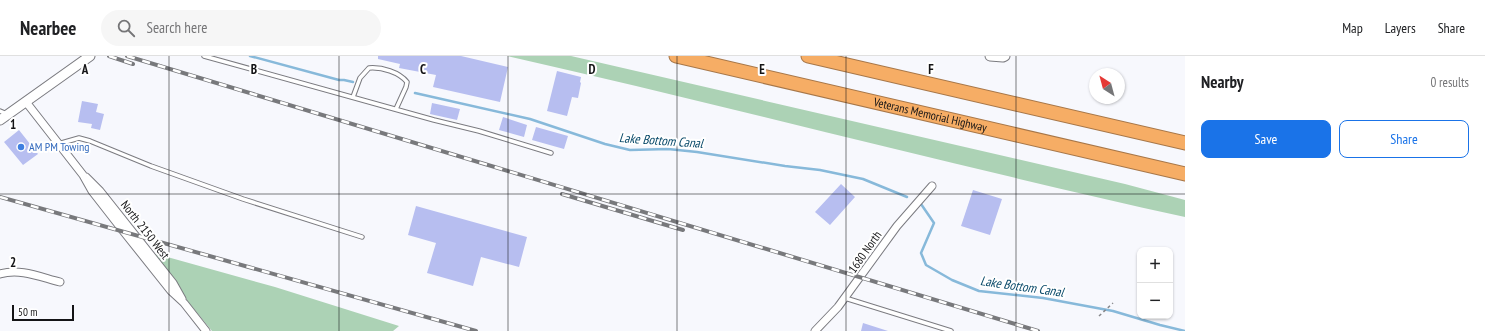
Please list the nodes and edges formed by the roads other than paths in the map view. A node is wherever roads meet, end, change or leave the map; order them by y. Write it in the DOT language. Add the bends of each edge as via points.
graph roads {
  1 [pos="90,56"];
  2 [pos="204,56"];
  3 [pos="676,56"];
  4 [pos="808,56"];
  5 [pos="990,56"];
  6 [pos="1004,57"];
  7 [pos="353,97"];
  8 [pos="26,102"];
  9 [pos="396,109"];
  10 [pos="4,112"];
  11 [pos="0,120"];
  12 [pos="1185,143"];
  13 [pos="58,144"];
  14 [pos="551,153"];
  15 [pos="1185,174"];
  16 [pos="932,186"];
  17 [pos="362,237"];
  18 [pos="0,274"];
  19 [pos="60,282"];
  20 [pos="845,298"];
  21 [pos="206,331"];
  22 [pos="815,331"];
  23 [pos="951,331"];
  1 -- 8 [label="street"];
  2 -- 7 [label="lane"];
  3 -- 15 [label="highway, Veterans Memorial Highway"];
  4 -- 12 [label="highway"];
  5 -- 6 [label="street"];
  7 -- 9 [label="lane"];
  7 -- 9 [label="lane" via="363,74 369,68 375,67 399,74 407,82"];
  8 -- 10 [label="street"];
  8 -- 13 [label="street, North 2150 West"];
  9 -- 14 [label="lane"];
  10 -- 11 [label="street"];
  13 -- 17 [label="lane" via="79,138 90,141 243,199"];
  13 -- 21 [label="street, North 2150 West" via="163,282"];
  16 -- 20 [label="street, 1680 North" via="897,226"];
  18 -- 19 [label="street" via="22,272"];
  20 -- 22 [label="street, 1680 North"];
  20 -- 23 [label="lane"];
}
